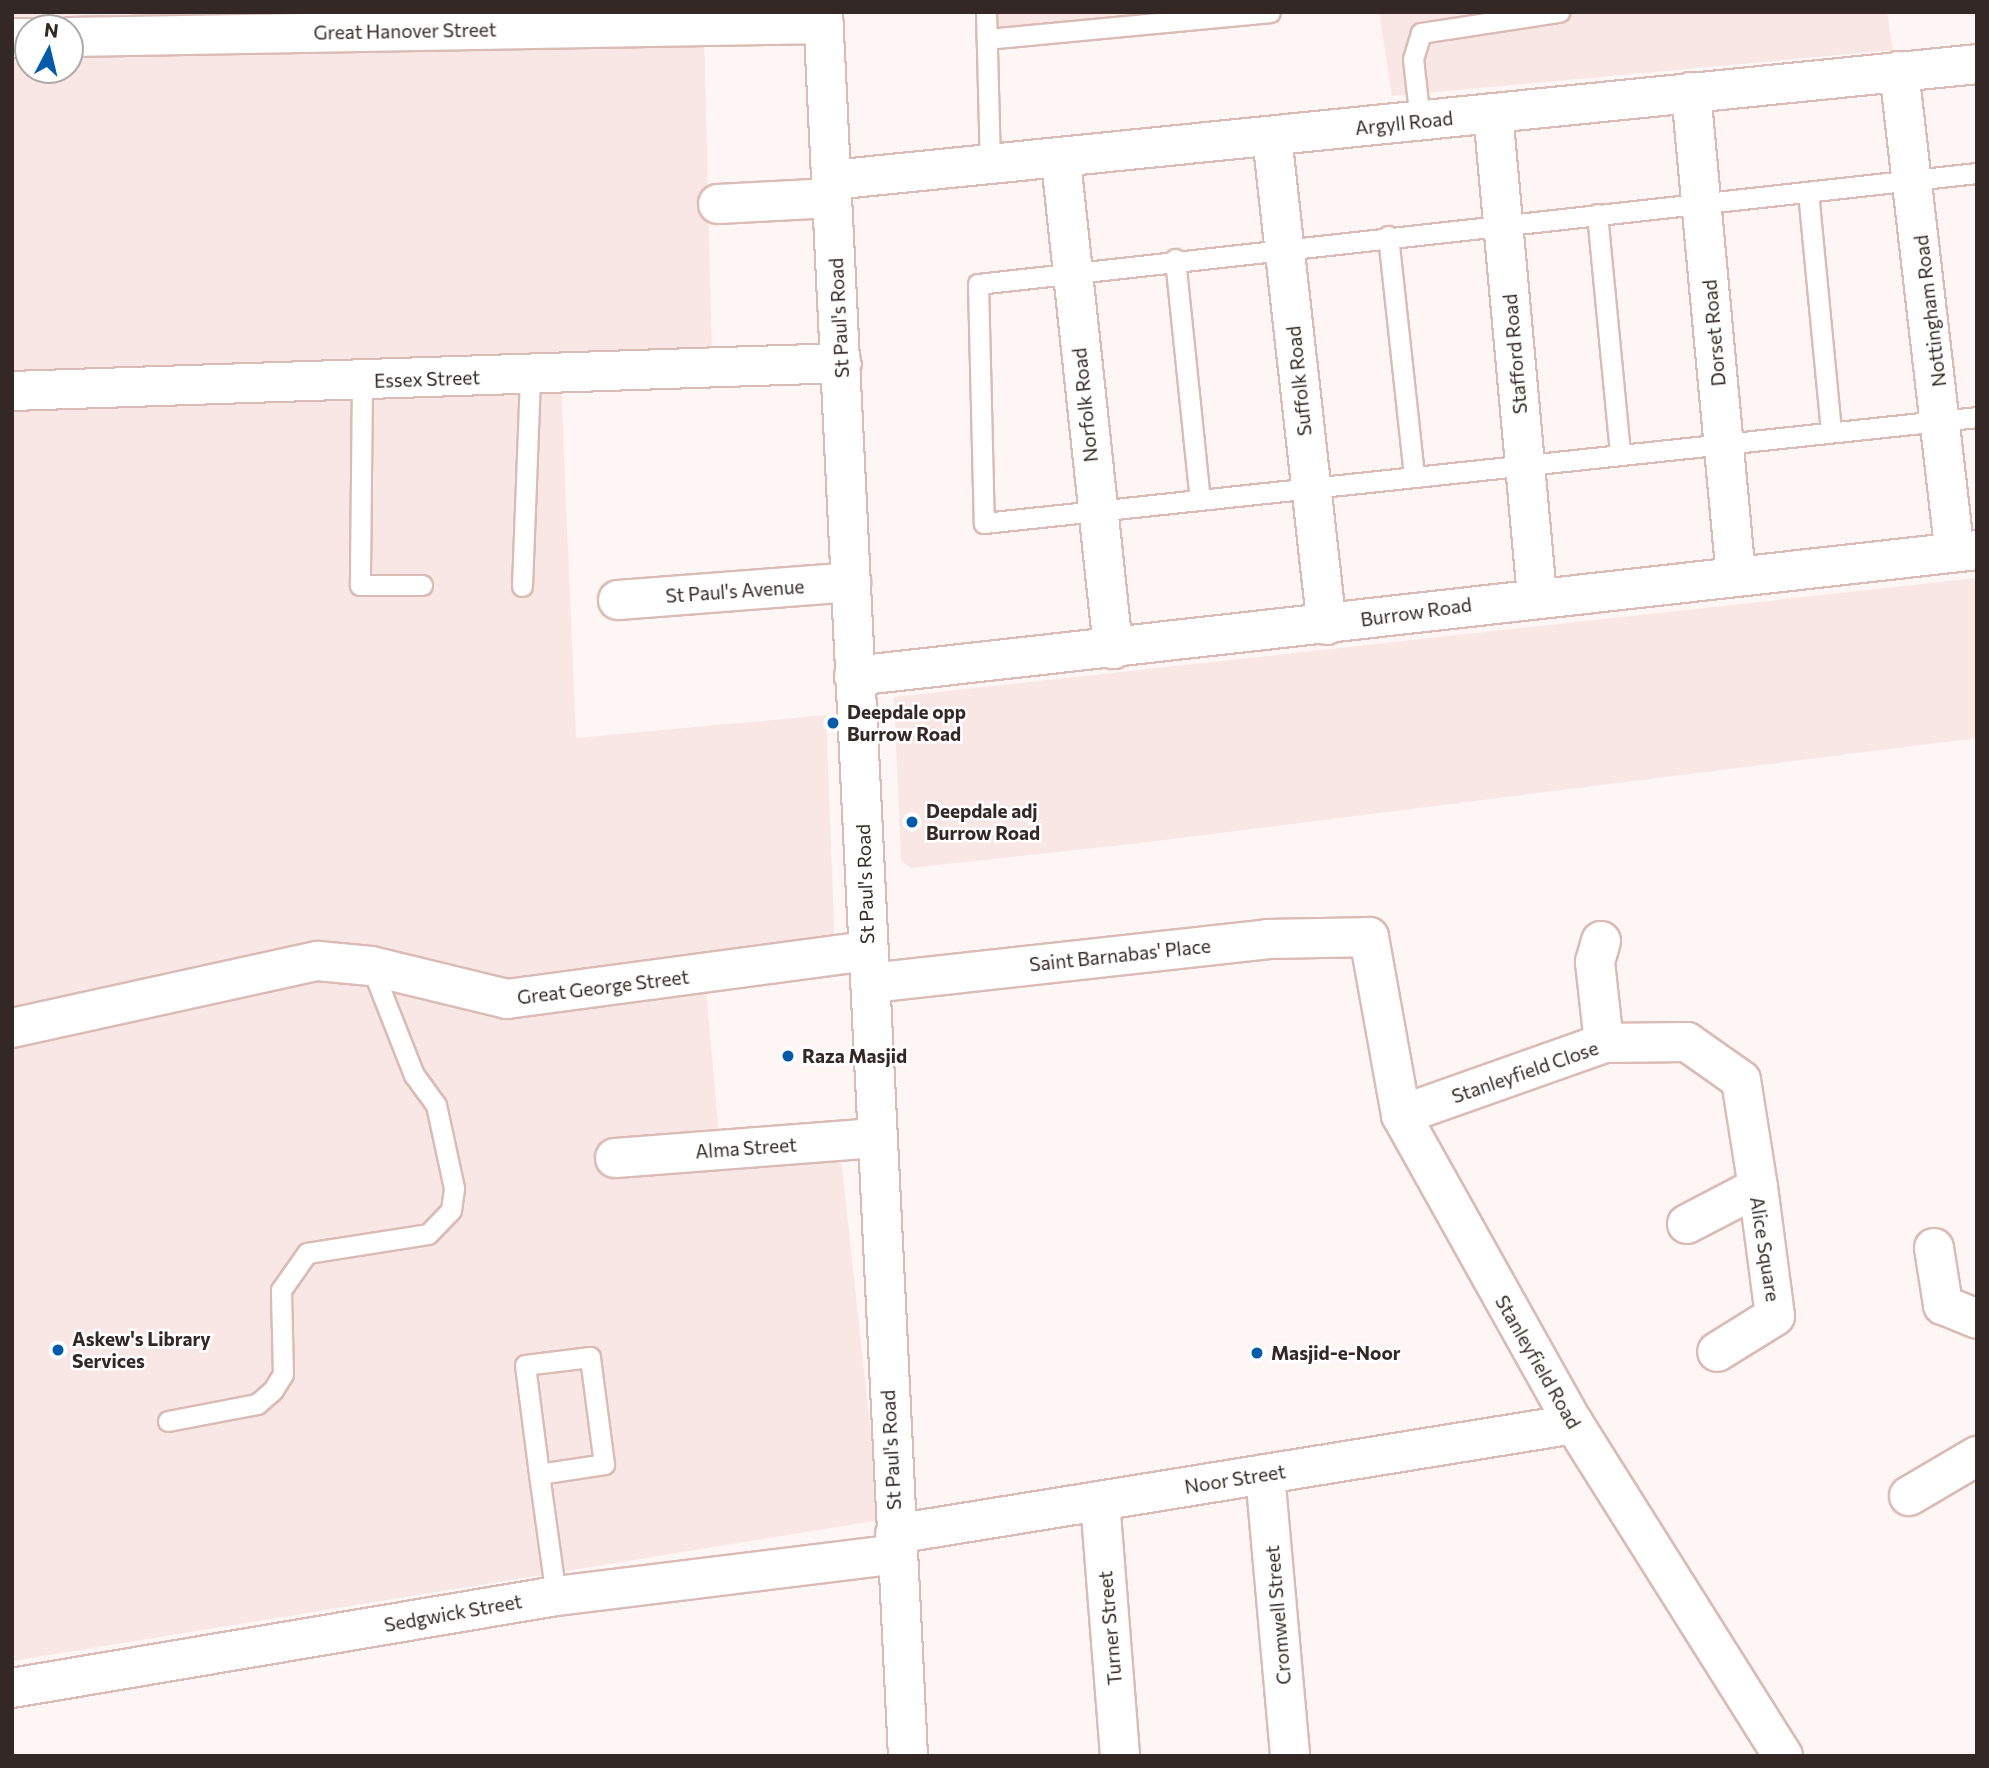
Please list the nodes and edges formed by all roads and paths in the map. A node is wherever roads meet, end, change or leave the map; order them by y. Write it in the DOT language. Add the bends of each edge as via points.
graph roads {
  1 [pos="986,12"];
  2 [pos="1270,12"];
  3 [pos="1559,12"];
  4 [pos="824,18"];
  5 [pos="336,22"];
  6 [pos="84,36"];
  7 [pos="987,39"];
  8 [pos="1977,64"];
  9 [pos="1899,71"];
  10 [pos="1691,92"];
  11 [pos="1493,113"];
  12 [pos="1420,121"];
  13 [pos="1272,137"];
  14 [pos="1061,161"];
  15 [pos="990,167"];
  16 [pos="1977,173"];
  17 [pos="1914,178"];
  18 [pos="832,189"];
  19 [pos="1808,192"];
  20 [pos="718,204"];
  21 [pos="1702,204"];
  22 [pos="1597,214"];
  23 [pos="1503,225"];
  24 [pos="1388,236"];
  25 [pos="1285,246"];
  26 [pos="1175,259"];
  27 [pos="1071,270"];
  28 [pos="842,363"];
  29 [pos="530,375"];
  30 [pos="362,381"];
  31 [pos="12,391"];
  32 [pos="1960,418"];
  33 [pos="1831,432"];
  34 [pos="1724,445"];
  35 [pos="1620,455"];
  36 [pos="1525,465"];
  37 [pos="1413,477"];
  38 [pos="1310,490"];
  39 [pos="1200,500"];
  40 [pos="1096,512"];
  41 [pos="1966,551"];
  42 [pos="1736,574"];
  43 [pos="851,582"];
  44 [pos="422,585"];
  45 [pos="522,586"];
  46 [pos="1537,594"];
  47 [pos="618,600"];
  48 [pos="1327,625"];
  49 [pos="1113,649"];
  50 [pos="856,694"];
  51 [pos="1369,937"];
  52 [pos="1601,941"];
  53 [pos="371,966"];
  54 [pos="870,967"];
  55 [pos="12,1028"];
  56 [pos="1604,1043"];
  57 [pos="1401,1115"];
  58 [pos="876,1138"];
  59 [pos="615,1158"];
  60 [pos="1758,1188"];
  61 [pos="1687,1224"];
  62 [pos="1934,1248"];
  63 [pos="1977,1319"];
  64 [pos="1717,1352"];
  65 [pos="168,1421"];
  66 [pos="1574,1424"];
  67 [pos="1977,1457"];
  68 [pos="539,1474"];
  69 [pos="1265,1474"];
  70 [pos="1909,1496"];
  71 [pos="1100,1501"];
  72 [pos="895,1544"];
  73 [pos="555,1596"];
  74 [pos="12,1688"];
  75 [pos="908,1756"];
  76 [pos="1120,1756"];
  77 [pos="1290,1756"];
  78 [pos="1783,1756"];
  1 -- 7 [label="lane"];
  2 -- 7 [label="lane"];
  3 -- 12 [label="lane" via="1421,33 1413,59"];
  4 -- 5 [label="street, Great Hanover Street"];
  4 -- 18 [label="street, St Paul's Road"];
  5 -- 6 [label="street, Great Hanover Street"];
  7 -- 15 [label="lane"];
  8 -- 9 [label="street, Argyll Road"];
  9 -- 10 [label="street, Argyll Road"];
  9 -- 17 [label="street, Nottingham Road"];
  10 -- 11 [label="street, Argyll Road"];
  10 -- 21 [label="street, Dorset Road"];
  11 -- 12 [label="street, Argyll Road"];
  11 -- 23 [label="street, Stafford Road"];
  12 -- 13 [label="street, Argyll Road"];
  13 -- 14 [label="street, Argyll Road"];
  13 -- 25 [label="street, Suffolk Road"];
  14 -- 15 [label="street, Argyll Road"];
  14 -- 27 [label="street, Norfolk Road"];
  15 -- 18 [label="street, Argyll Road"];
  16 -- 17 [label="lane"];
  17 -- 19 [label="lane"];
  17 -- 32 [label="street, Nottingham Road"];
  18 -- 20 [label="street, Argyll Road"];
  18 -- 28 [label="street, St Paul's Road"];
  19 -- 21 [label="lane"];
  19 -- 33 [label="lane"];
  21 -- 22 [label="lane"];
  21 -- 34 [label="street, Dorset Road"];
  22 -- 23 [label="lane"];
  22 -- 35 [label="lane"];
  23 -- 24 [label="lane"];
  23 -- 36 [label="street, Stafford Road"];
  24 -- 25 [label="lane"];
  24 -- 37 [label="lane"];
  25 -- 26 [label="lane"];
  25 -- 38 [label="street, Suffolk Road"];
  26 -- 27 [label="lane"];
  26 -- 39 [label="lane"];
  27 -- 40 [label="street, Norfolk Road"];
  27 -- 40 [label="lane" via="978,284 984,523"];
  28 -- 29 [label="street, Essex Street"];
  28 -- 43 [label="street, St Paul's Road"];
  29 -- 30 [label="street, Essex Street"];
  29 -- 45 [label="lane"];
  30 -- 31 [label="street, Essex Street"];
  30 -- 44 [label="lane" via="360,585"];
  32 -- 33 [label="lane"];
  32 -- 41 [label="street, Nottingham Road"];
  33 -- 34 [label="lane"];
  34 -- 35 [label="lane"];
  34 -- 42 [label="street, Dorset Road"];
  35 -- 36 [label="lane"];
  36 -- 37 [label="lane"];
  36 -- 46 [label="street, Stafford Road"];
  37 -- 38 [label="lane"];
  38 -- 39 [label="lane"];
  38 -- 48 [label="street, Suffolk Road"];
  39 -- 40 [label="lane"];
  40 -- 49 [label="street, Norfolk Road"];
  41 -- 42 [label="street, Burrow Road"];
  42 -- 46 [label="street, Burrow Road"];
  43 -- 47 [label="street, St Paul's Avenue"];
  43 -- 50 [label="street, St Paul's Road"];
  46 -- 48 [label="street, Burrow Road"];
  48 -- 49 [label="street, Burrow Road"];
  49 -- 50 [label="street, Burrow Road"];
  50 -- 54 [label="street, St Paul's Road"];
  51 -- 54 [label="street, Saint Barnabas' Place" via="1267,939"];
  51 -- 57 [label="street, Stanleyfield Road"];
  52 -- 56 [label="street" via="1595,962"];
  53 -- 54 [label="street, Great George Street" via="489,999"];
  53 -- 55 [label="street, Great George Street" via="318,961"];
  53 -- 65 [label="lane" via="414,1075 436,1105 454,1188 451,1210 428,1234 307,1253 281,1290 283,1374 273,1390 257,1404"];
  54 -- 58 [label="street, St Paul's Road"];
  56 -- 57 [label="street, Stanleyfield Close"];
  56 -- 60 [label="street, Stanleyfield Close" via="1687,1042 1741,1080"];
  57 -- 66 [label="street, Stanleyfield Road"];
  58 -- 59 [label="street, Alma Street"];
  58 -- 72 [label="street, St Paul's Road"];
  60 -- 61 [label="street, Alice Square"];
  60 -- 64 [label="street, Alice Square" via="1776,1316"];
  62 -- 63 [label="street" via="1943,1305"];
  66 -- 69 [label="street, Noor Street"];
  66 -- 78 [label="street, Stanleyfield Road"];
  67 -- 70 [label="street"];
  68 -- 68 [label="lane" via="525,1365 590,1357 604,1464"];
  68 -- 73 [label="lane"];
  69 -- 71 [label="street, Noor Street"];
  69 -- 77 [label="street, Cromwell Street"];
  71 -- 72 [label="street, Noor Street"];
  71 -- 76 [label="street, Turner Street"];
  72 -- 73 [label="street, Sedgwick Street"];
  72 -- 75 [label="street, St Paul's Road"];
  73 -- 74 [label="street, Sedgwick Street"];
}
